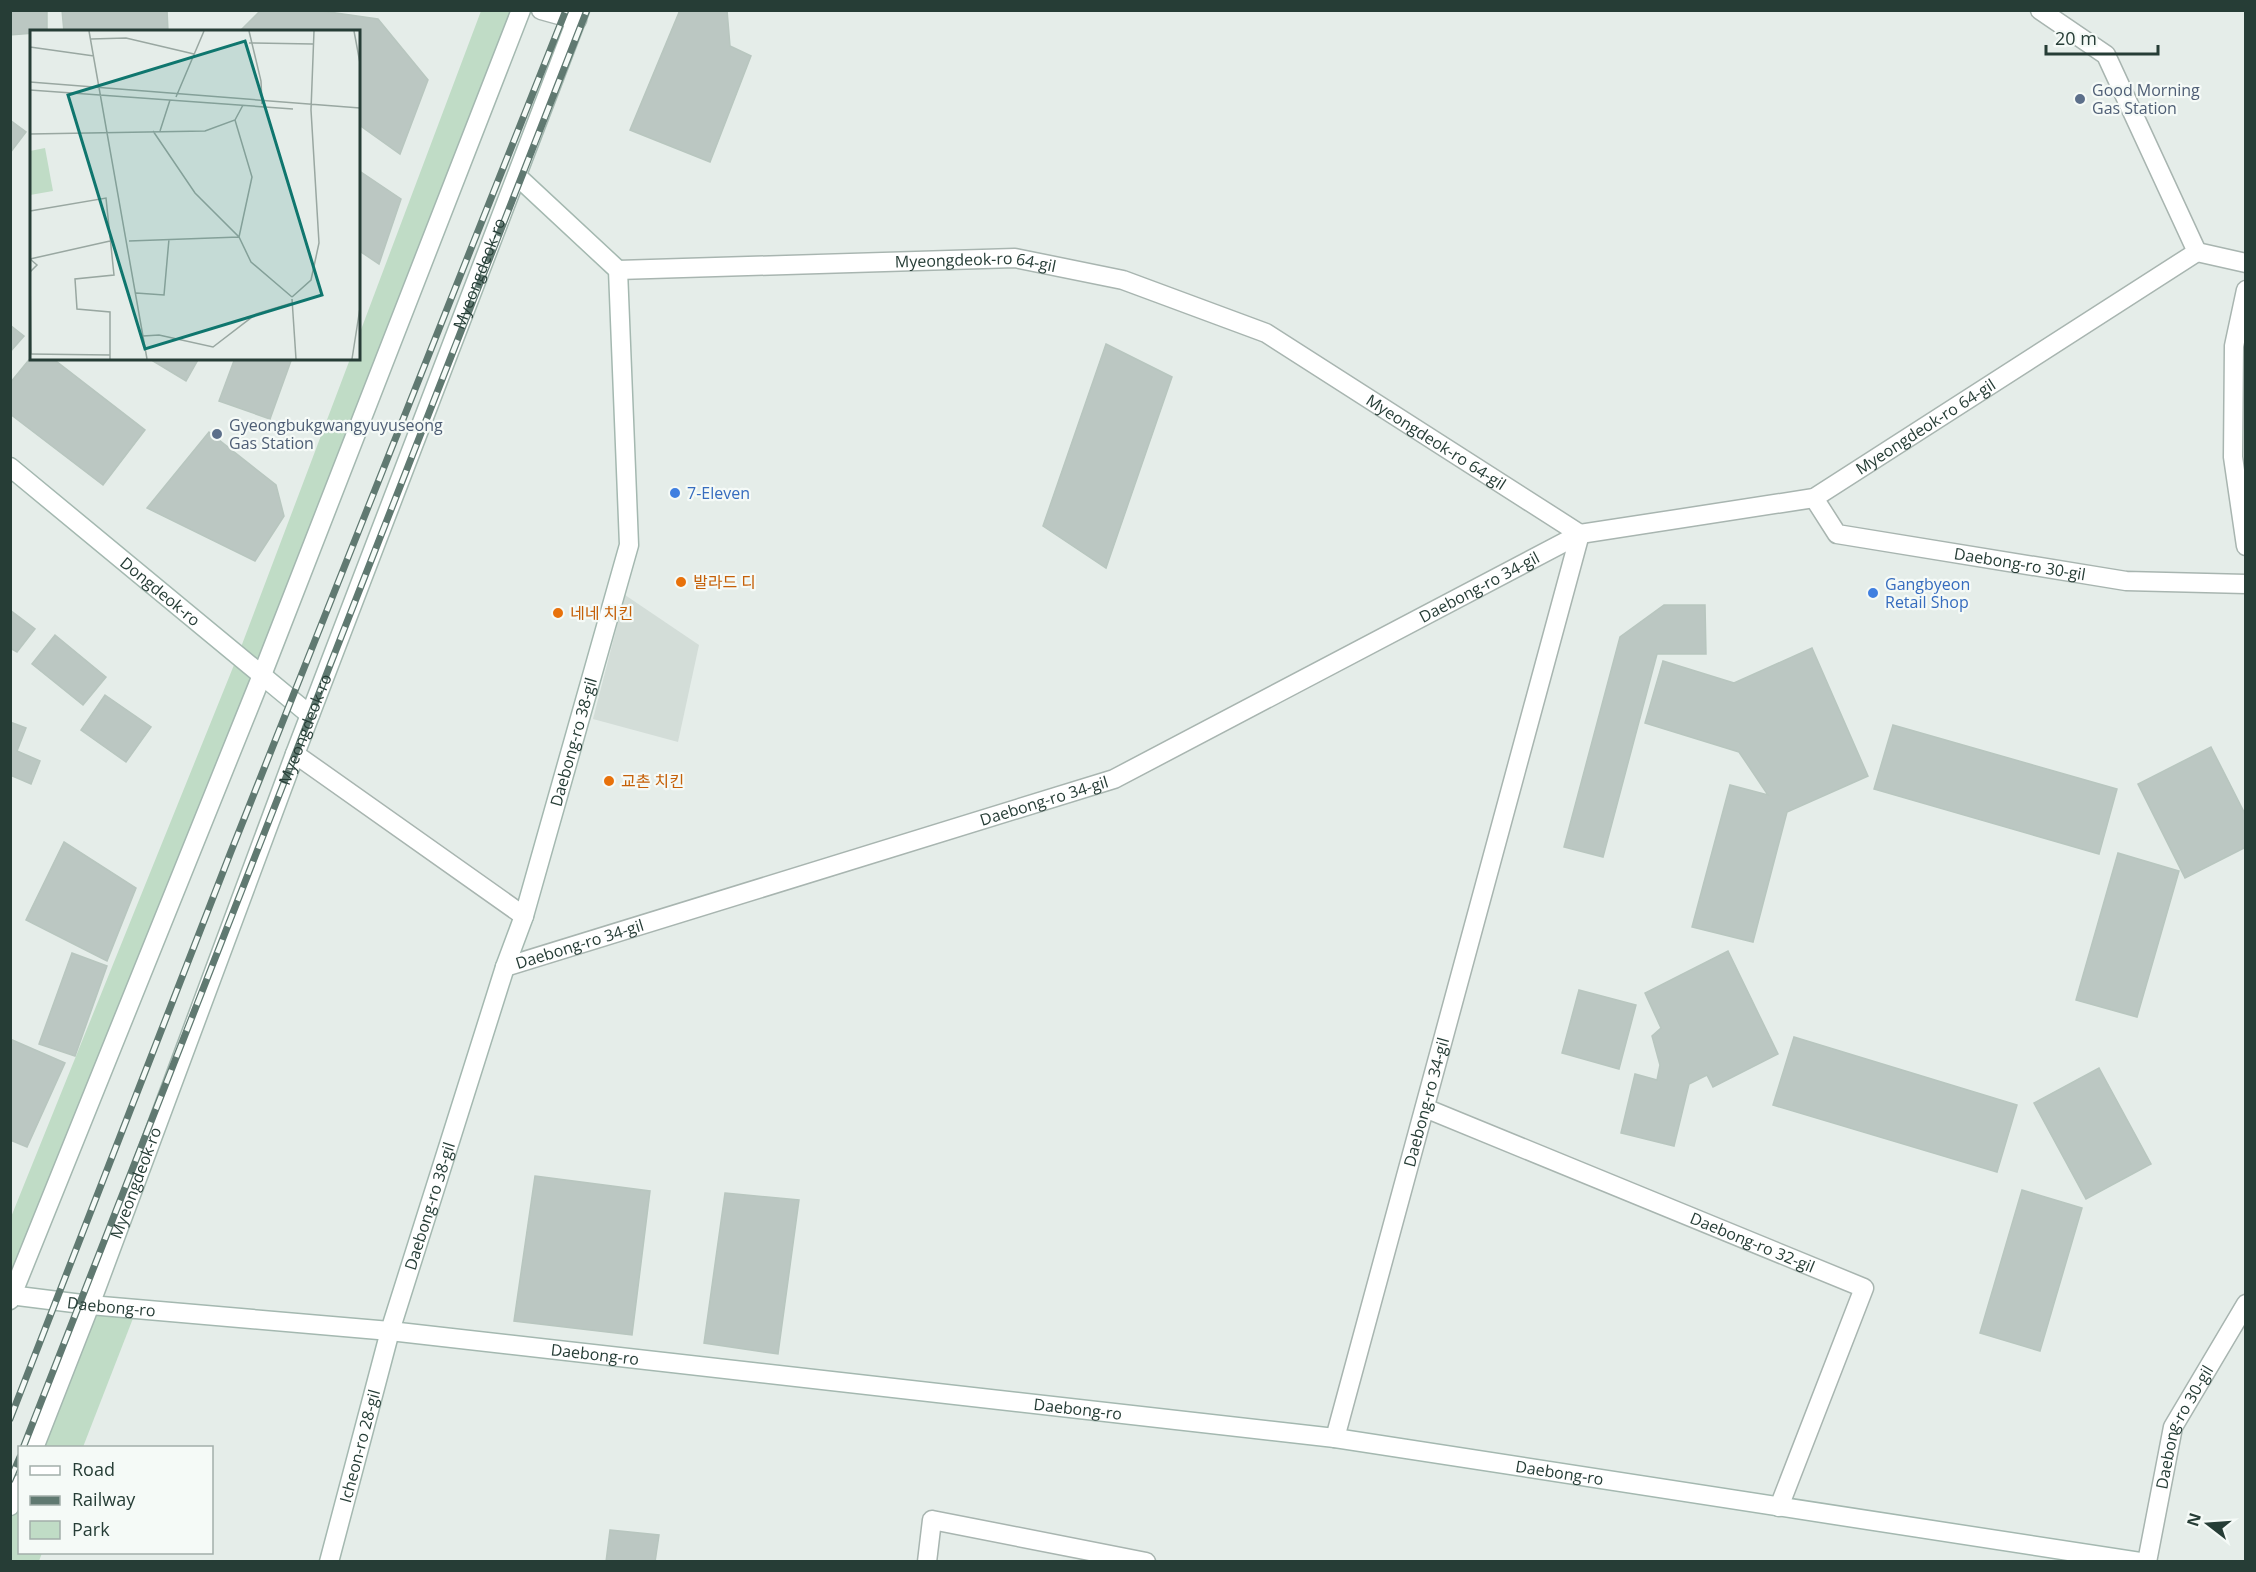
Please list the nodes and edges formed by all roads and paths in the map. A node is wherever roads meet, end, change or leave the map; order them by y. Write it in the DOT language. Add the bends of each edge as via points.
graph roads {
  1 [pos="521,10"];
  2 [pos="542,10"];
  3 [pos="2040,10"];
  4 [pos="579,15"];
  5 [pos="517,176"];
  6 [pos="2197,252"];
  7 [pos="2246,262"];
  8 [pos="618,270"];
  9 [pos="2246,291"];
  10 [pos="10,467"];
  11 [pos="1814,498"];
  12 [pos="1580,534"];
  13 [pos="2246,546"];
  14 [pos="2246,584"];
  15 [pos="262,675"];
  16 [pos="310,715"];
  17 [pos="295,754"];
  18 [pos="524,916"];
  19 [pos="505,967"];
  20 [pos="1425,1108"];
  21 [pos="11,1297"];
  22 [pos="2246,1304"];
  23 [pos="90,1305"];
  24 [pos="390,1331"];
  25 [pos="1335,1438"];
  26 [pos="35,1446"];
  27 [pos="18,1488"];
  28 [pos="10,1506"];
  29 [pos="1779,1507"];
  30 [pos="329,1562"];
  31 [pos="927,1562"];
  32 [pos="1146,1562"];
  33 [pos="2140,1562"];
  34 [pos="2147,1562"];
  1 -- 15 [label="street"];
  2 -- 4 [label="street"];
  3 -- 6 [label="street" via="2106,55"];
  4 -- 5 [label="street, Myeongdeok-ro"];
  5 -- 8 [label="street"];
  5 -- 16 [label="street, Myeongdeok-ro"];
  6 -- 7 [label="street"];
  6 -- 11 [label="street, Myeongdeok-ro 64-gil"];
  8 -- 12 [label="street, Myeongdeok-ro 64-gil" via="1015,258 1123,280 1266,333"];
  8 -- 18 [label="street, Daebong-ro 38-gil" via="629,545"];
  9 -- 13 [label="street" via="2234,346 2233,457"];
  10 -- 15 [label="street, Dongdeok-ro"];
  11 -- 12 [label="street, Myeongdeok-ro 64-gil"];
  11 -- 14 [label="street, Daebong-ro 30-gil" via="1837,534 2126,581"];
  12 -- 19 [label="street, Daebong-ro 34-gil" via="1114,779"];
  12 -- 20 [label="street, Daebong-ro 34-gil"];
  15 -- 16 [label="street, Dongdeok-ro"];
  15 -- 21 [label="street"];
  16 -- 17 [label="street, Myeongdeok-ro"];
  17 -- 18 [label="street"];
  17 -- 23 [label="street, Myeongdeok-ro"];
  18 -- 19 [label="street, Daebong-ro 38-gil"];
  19 -- 24 [label="street, Daebong-ro 38-gil"];
  20 -- 25 [label="street, Daebong-ro 34-gil"];
  20 -- 29 [label="street, Daebong-ro 32-gil" via="1864,1288"];
  21 -- 23 [label="street, Daebong-ro"];
  22 -- 34 [label="street, Daebong-ro 30-gil" via="2173,1427"];
  23 -- 24 [label="street, Daebong-ro"];
  23 -- 26 [label="street, Myeongdeok-ro"];
  24 -- 25 [label="street, Daebong-ro"];
  24 -- 30 [label="street, Icheon-ro 28-gil"];
  25 -- 29 [label="street, Daebong-ro"];
  27 -- 28 [label="street"];
  29 -- 33 [label="street, Daebong-ro"];
  31 -- 32 [label="street" via="932,1520"];
}
